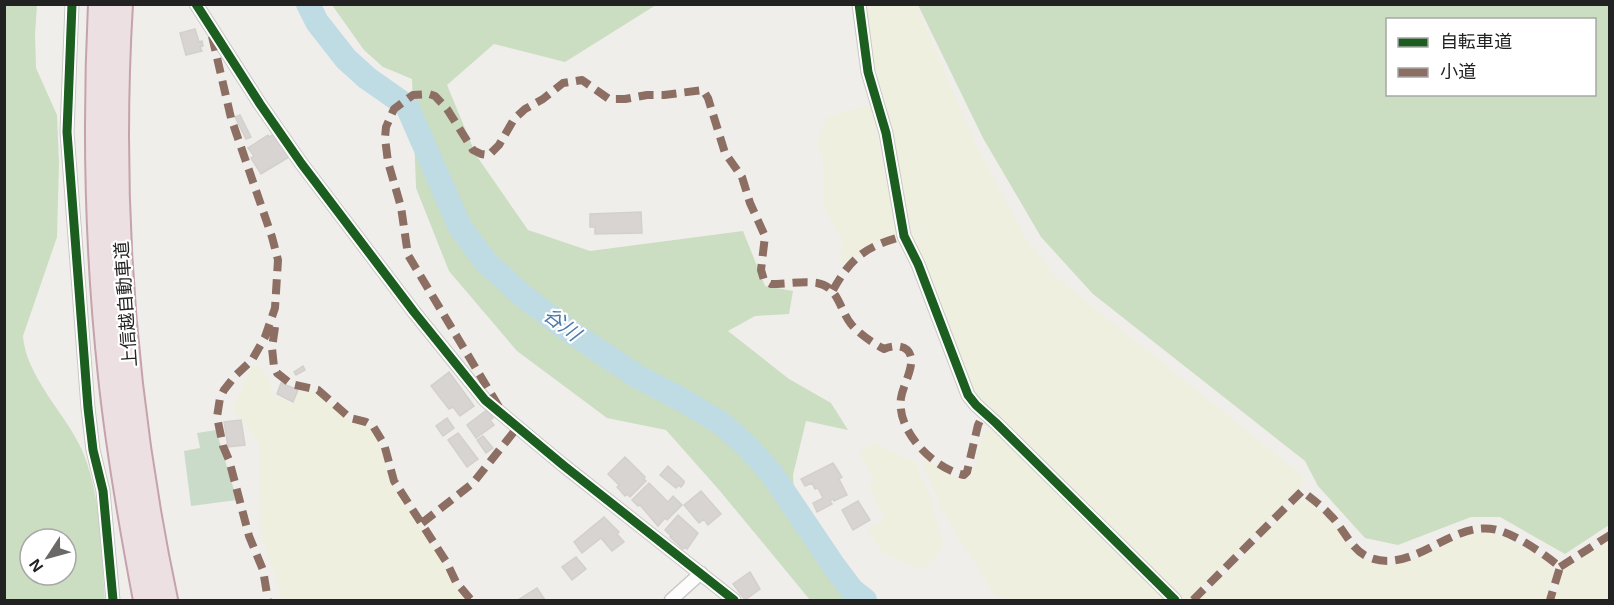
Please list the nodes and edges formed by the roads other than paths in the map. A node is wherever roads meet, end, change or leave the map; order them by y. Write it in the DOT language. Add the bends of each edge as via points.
graph roads {
  1 [pos="72,4"];
  2 [pos="100,4"];
  3 [pos="121,4"];
  4 [pos="196,4"];
  5 [pos="859,4"];
  6 [pos="120,373"];
  7 [pos="701,573"];
  8 [pos="113,600"];
  9 [pos="145,600"];
  10 [pos="166,600"];
  11 [pos="671,600"];
  12 [pos="734,600"];
  13 [pos="1175,600"];
  1 -- 8 [label="street" via="67,132 88,408 103,491"];
  2 -- 6 [label="highway, 上信越自動車道" via="98,190"];
  3 -- 6 [label="highway, 上信越自動車道"];
  4 -- 7 [label="street" via="301,163 485,400"];
  5 -- 13 [label="street" via="868,72 884,124 904,236 968,394"];
  6 -- 9 [label="highway, 上信越自動車道" via="122,470"];
  6 -- 10 [label="highway, 上信越自動車道"];
  7 -- 11 [label="street"];
  7 -- 12 [label="street"];
}
